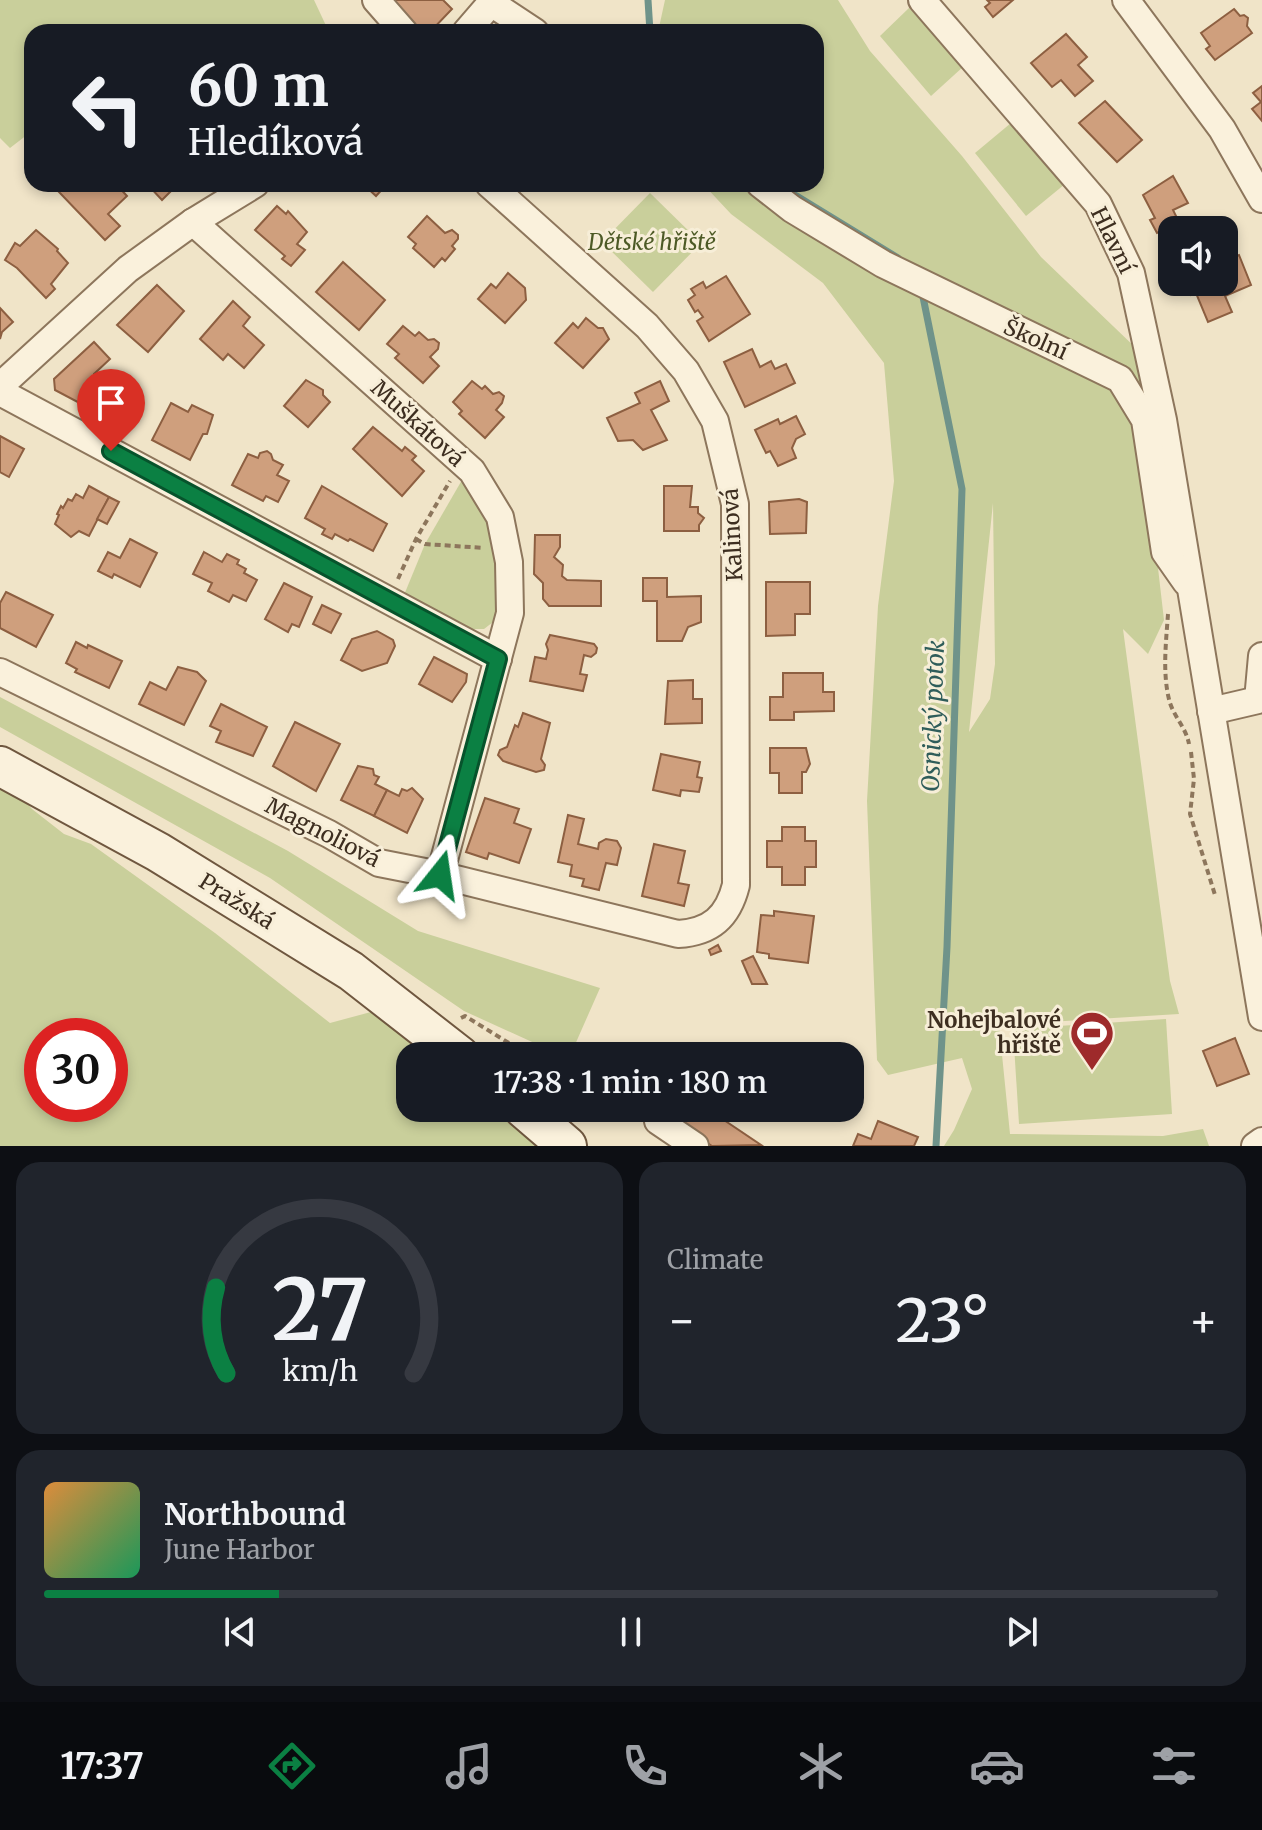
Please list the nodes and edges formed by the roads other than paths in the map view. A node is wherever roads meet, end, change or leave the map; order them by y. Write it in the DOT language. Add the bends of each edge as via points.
graph roads {
  1 [pos="376,0"];
  2 [pos="922,0"];
  3 [pos="1126,0"];
  4 [pos="491,2"];
  5 [pos="397,24"];
  6 [pos="473,24"];
  7 [pos="523,24"];
  8 [pos="242,192"];
  9 [pos="498,192"];
  10 [pos="770,192"];
  11 [pos="1262,199"];
  12 [pos="193,222"];
  13 [pos="0,389"];
  14 [pos="1183,578"];
  15 [pos="1262,656"];
  16 [pos="498,659"];
  17 [pos="0,672"];
  18 [pos="1211,711"];
  19 [pos="0,766"];
  20 [pos="440,875"];
  21 [pos="713,925"];
  22 [pos="1262,1017"];
  23 [pos="442,1042"];
  24 [pos="539,1122"];
  25 [pos="659,1122"];
  26 [pos="1262,1141"];
  27 [pos="567,1146"];
  28 [pos="695,1146"];
  29 [pos="1255,1146"];
  1 -- 5 [label="street"];
  2 -- 14 [label="street, Hlavní" via="1098,204 1131,273 1163,420"];
  3 -- 11 [label="street" via="1222,129"];
  4 -- 6 [label="street"];
  4 -- 7 [label="street"];
  8 -- 12 [label="street"];
  9 -- 21 [label="street, Kalinová" via="647,326 686,371 715,421 735,504 736,885 726,912"];
  10 -- 14 [label="street, Školní" via="883,264 1120,379 1145,420 1165,552"];
  12 -- 13 [label="street" via="128,269"];
  12 -- 16 [label="street, Muškátová" via="472,471 500,517 509,562 510,613"];
  13 -- 16 [label="street"];
  14 -- 18 [label="street"];
  15 -- 18 [label="street" via="1258,700"];
  16 -- 20 [label="street, Muškátová"];
  17 -- 20 [label="street, Magnoliová" via="379,863"];
  18 -- 22 [label="street"];
  19 -- 23 [label="main road, Pražská" via="158,852 351,971"];
  20 -- 21 [label="street, Magnoliová" via="678,934"];
  24 -- 27 [label="main road"];
  25 -- 28 [label="street"];
  26 -- 29 [label="street"];
}
